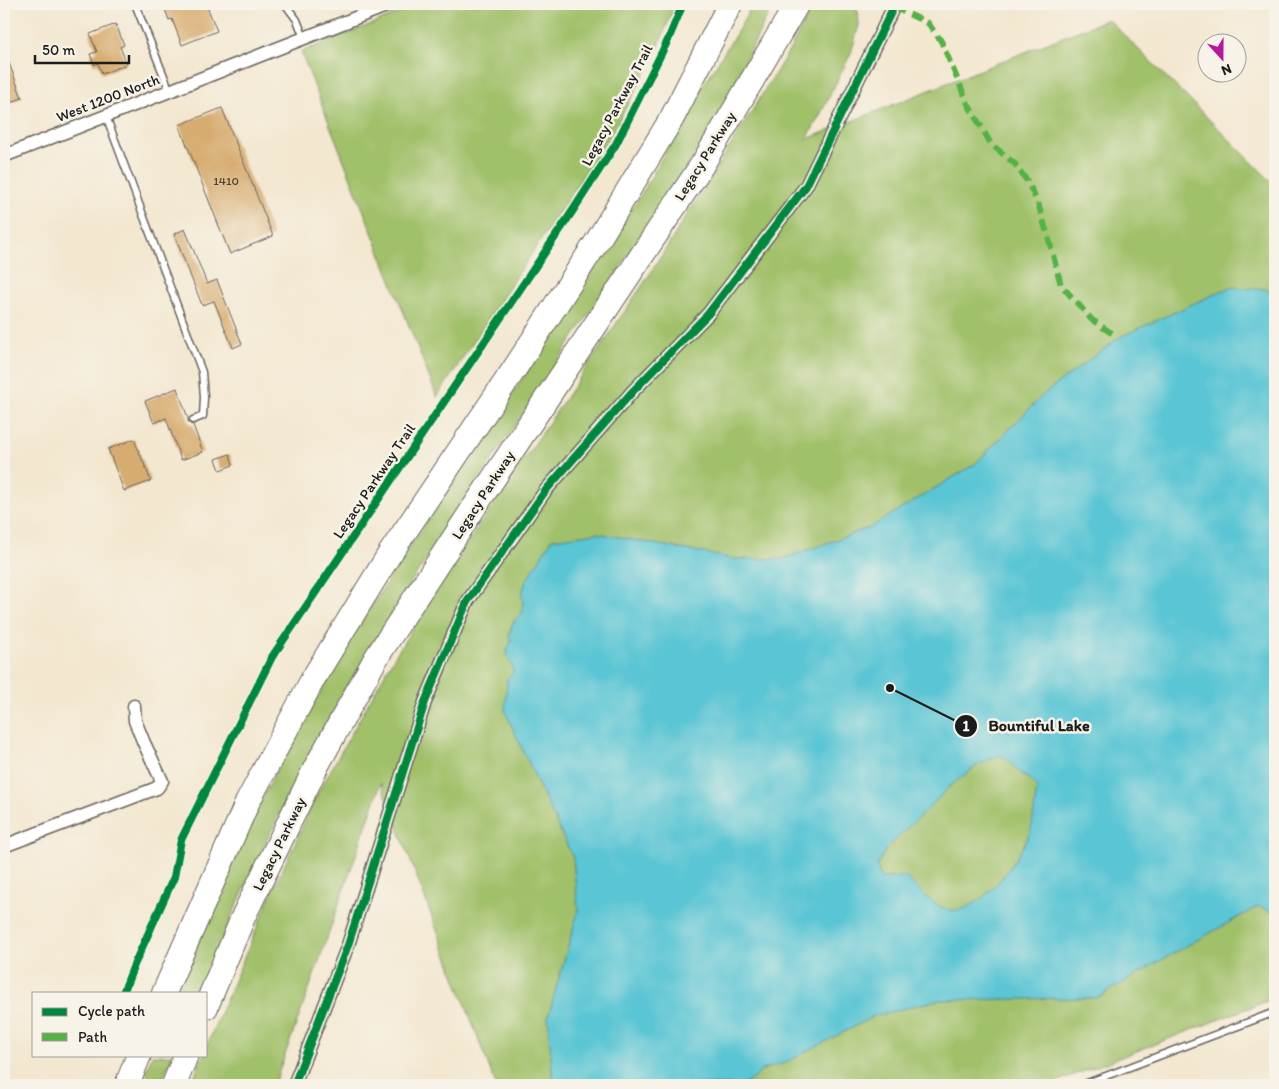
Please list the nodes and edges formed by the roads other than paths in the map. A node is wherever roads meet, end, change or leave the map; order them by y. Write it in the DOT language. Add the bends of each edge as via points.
graph roads {
  1 [pos="134,4"];
  2 [pos="285,4"];
  3 [pos="390,4"];
  4 [pos="730,4"];
  5 [pos="797,4"];
  6 [pos="895,4"];
  7 [pos="304,38"];
  8 [pos="170,91"];
  9 [pos="106,116"];
  10 [pos="4,156"];
  11 [pos="193,420"];
  12 [pos="134,706"];
  13 [pos="4,846"];
  14 [pos="164,992"];
  15 [pos="208,1002"];
  16 [pos="1275,1012"];
  17 [pos="139,1056"];
  18 [pos="186,1056"];
  19 [pos="127,1085"];
  20 [pos="174,1085"];
  21 [pos="294,1085"];
  22 [pos="1082,1085"];
  1 -- 8 [label="lane"];
  2 -- 7 [label="lane" via="297,20"];
  3 -- 7 [label="street, West 1200 North"];
  4 -- 14 [label="highway" via="672,118 598,240 389,555 314,677 248,801"];
  5 -- 15 [label="highway, Legacy Parkway" via="702,165 376,658 316,767 244,915"];
  6 -- 21 [label="street" via="806,186 708,314 633,391 546,490 467,602 425,702 348,945"];
  7 -- 8 [label="street, West 1200 North"];
  8 -- 9 [label="street, West 1200 North"];
  9 -- 10 [label="street, West 1200 North"];
  9 -- 11 [label="lane" via="202,372 203,416"];
  12 -- 13 [label="street" via="135,721 162,781 157,788"];
  16 -- 22 [label="lane"];
  17 -- 19 [label="highway"];
  18 -- 20 [label="highway"];
}
